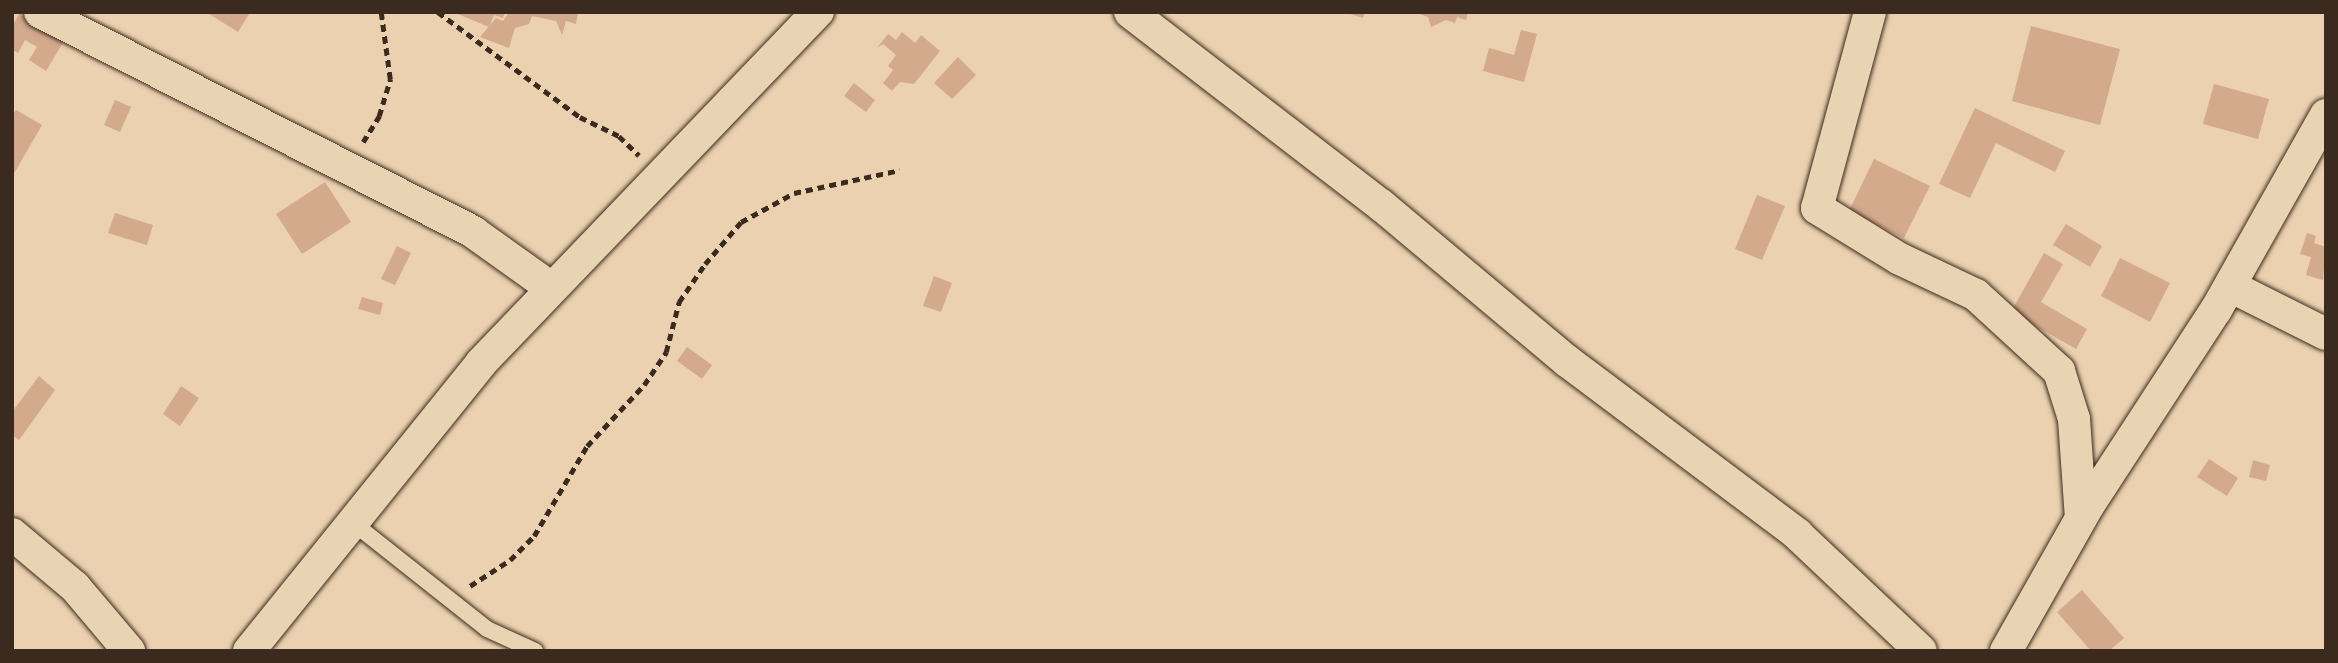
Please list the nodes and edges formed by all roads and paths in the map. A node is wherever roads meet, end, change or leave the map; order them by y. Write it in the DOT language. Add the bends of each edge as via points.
graph roads {
  1 [pos="40,12"];
  2 [pos="381,12"];
  3 [pos="438,12"];
  4 [pos="818,12"];
  5 [pos="1130,12"];
  6 [pos="1870,12"];
  7 [pos="2326,115"];
  8 [pos="348,166"];
  9 [pos="900,170"];
  10 [pos="662,178"];
  11 [pos="2230,286"];
  12 [pos="550,287"];
  13 [pos="2326,334"];
  14 [pos="2081,518"];
  15 [pos="352,522"];
  16 [pos="12,534"];
  17 [pos="449,600"];
  18 [pos="129,651"];
  19 [pos="249,651"];
  20 [pos="535,651"];
  21 [pos="1921,651"];
  22 [pos="2006,651"];
  1 -- 8 [label="street"];
  2 -- 8 [label="path" via="390,79 379,116"];
  3 -- 10 [label="path" via="580,117 619,136"];
  4 -- 10 [label="street"];
  5 -- 21 [label="street" via="1381,205 1567,361 1797,534"];
  6 -- 14 [label="street" via="1817,208 1900,259 1976,295 2059,371 2074,419"];
  7 -- 11 [label="street"];
  8 -- 12 [label="street" via="473,232"];
  9 -- 17 [label="path" via="794,193 741,222 680,302 659,363 587,446 534,536 510,560"];
  10 -- 12 [label="street"];
  11 -- 13 [label="street"];
  11 -- 14 [label="street"];
  12 -- 15 [label="street"];
  14 -- 22 [label="street"];
  15 -- 17 [label="lane"];
  15 -- 19 [label="street"];
  16 -- 18 [label="street" via="75,587"];
  17 -- 20 [label="lane" via="487,629"];
}
